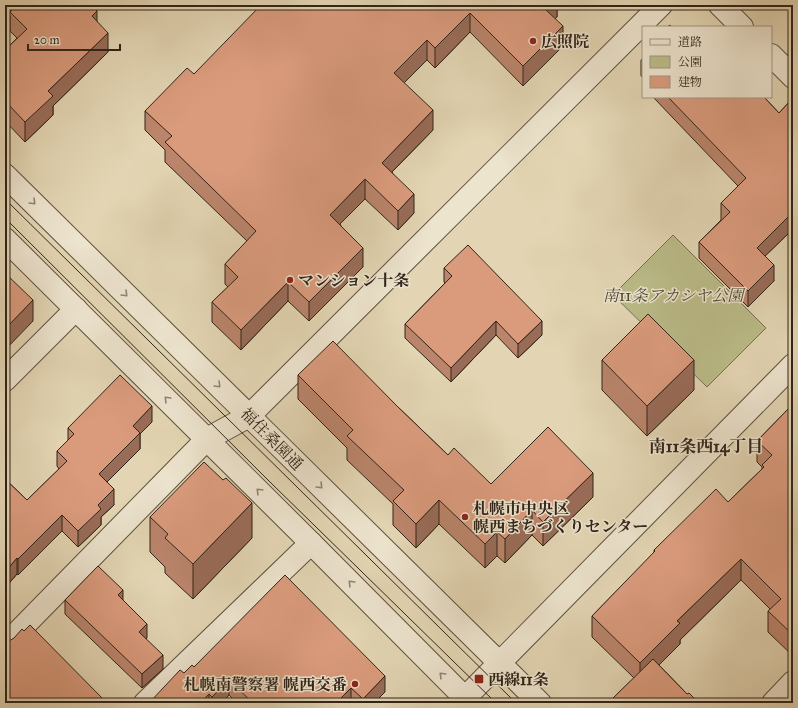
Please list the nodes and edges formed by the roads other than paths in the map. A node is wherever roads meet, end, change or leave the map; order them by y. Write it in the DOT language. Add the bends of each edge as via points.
graph roads {
  1 [pos="660,5"];
  2 [pos="720,5"];
  3 [pos="741,26"];
  4 [pos="772,57"];
  5 [pos="793,77"];
  6 [pos="5,175"];
  7 [pos="5,239"];
  8 [pos="76,309"];
  9 [pos="793,365"];
  10 [pos="5,380"];
  11 [pos="249,416"];
  12 [pos="207,439"];
  13 [pos="311,543"];
  14 [pos="5,644"];
  15 [pos="500,663"];
  16 [pos="793,682"];
  17 [pos="465,701"];
  18 [pos="145,703"];
  19 [pos="540,703"];
  20 [pos="772,703"];
  1 -- 11 [label="street"];
  2 -- 3 [label="street"];
  4 -- 5 [label="street"];
  6 -- 11 [label="street, 福住桑園通, one-way"];
  7 -- 8 [label="street"];
  8 -- 10 [label="street"];
  12 -- 8 [label="street, one-way"];
  9 -- 15 [label="street"];
  11 -- 12 [label="street"];
  11 -- 15 [label="street, 福住桑園通, one-way"];
  13 -- 12 [label="street, one-way"];
  12 -- 14 [label="street"];
  17 -- 13 [label="street, one-way"];
  13 -- 18 [label="street"];
  15 -- 17 [label="street"];
  15 -- 19 [label="street, 福住桑園通"];
  16 -- 20 [label="street"];
}
